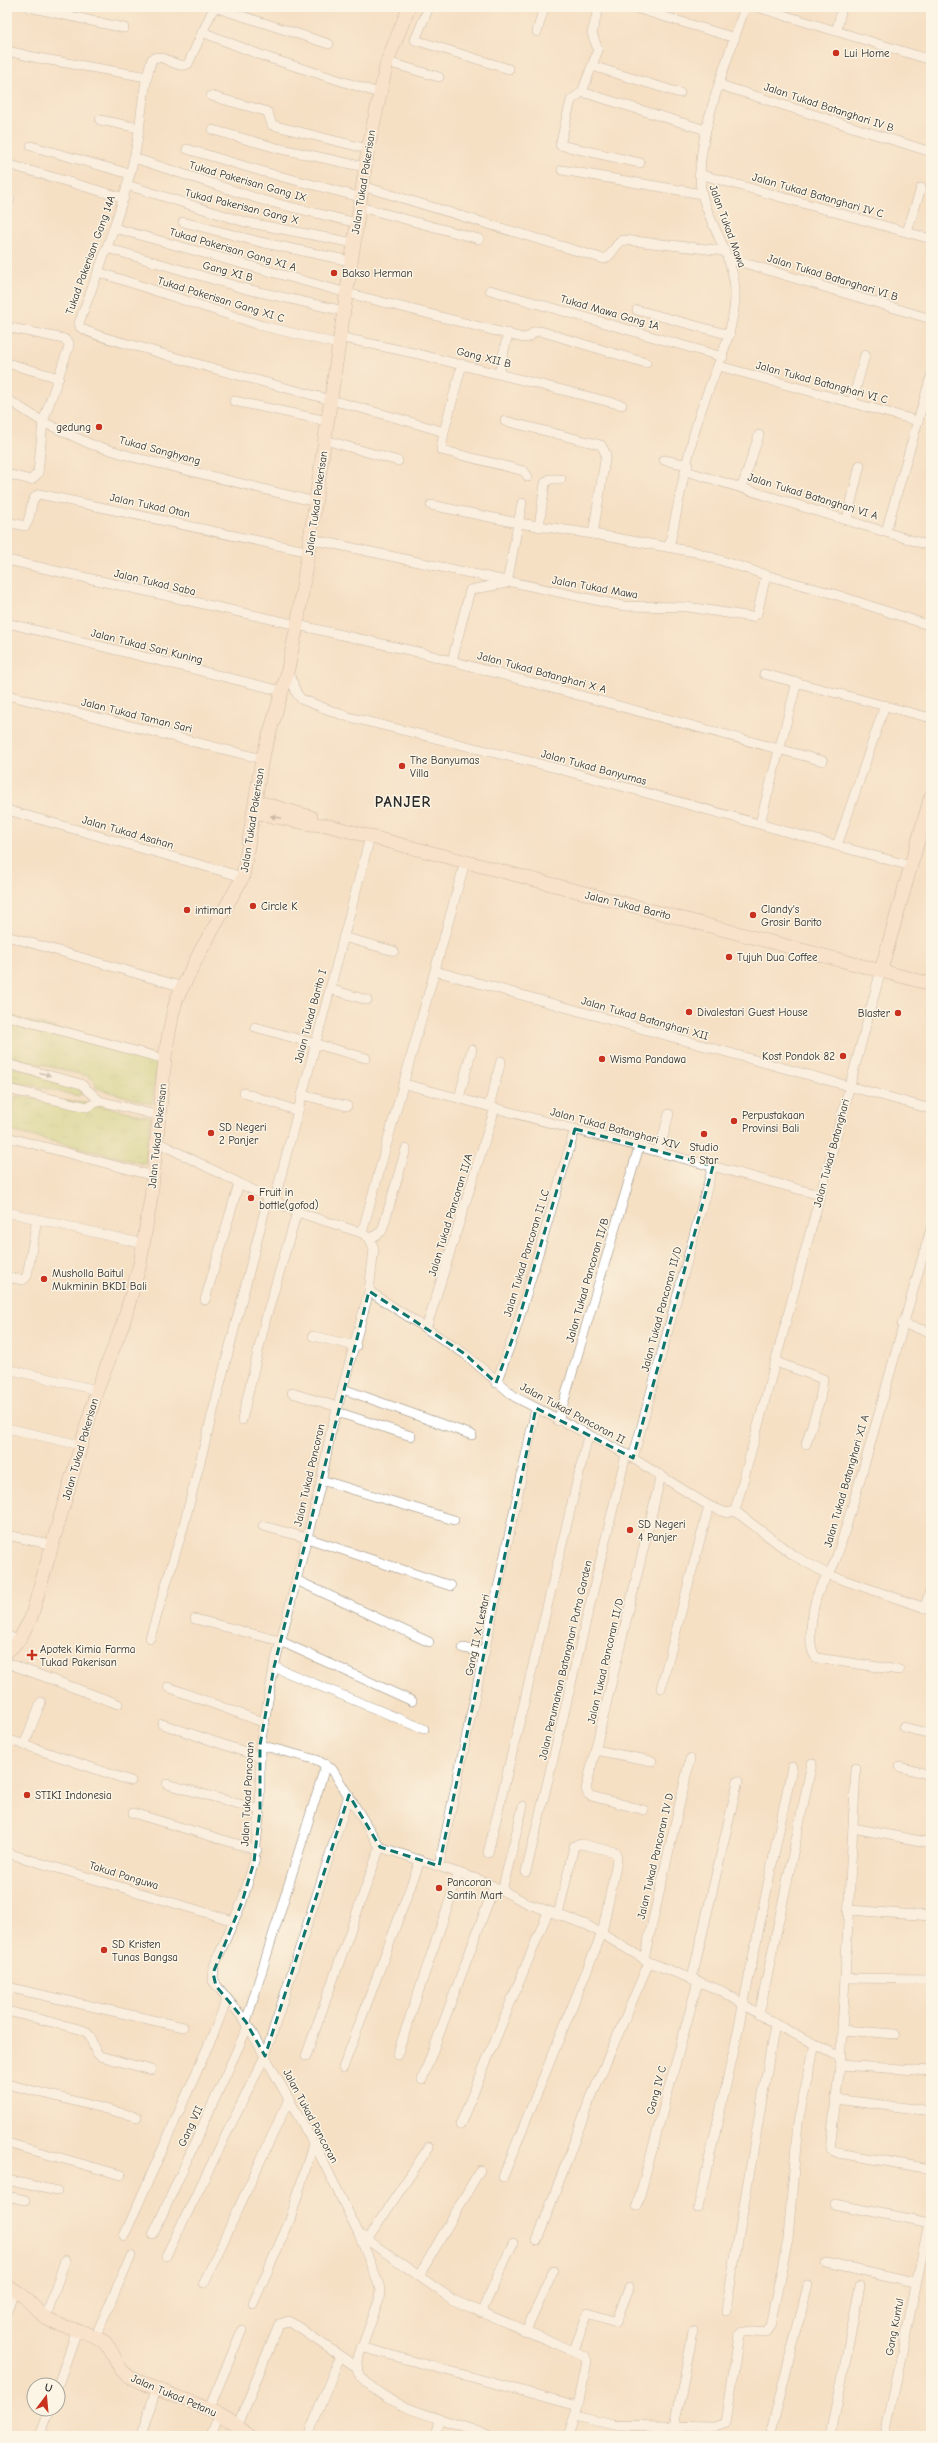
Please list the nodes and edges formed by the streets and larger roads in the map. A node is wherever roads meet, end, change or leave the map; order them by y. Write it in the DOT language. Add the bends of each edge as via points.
graph roads {
  1 [pos="29,7"];
  2 [pos="214,7"];
  3 [pos="409,7"];
  4 [pos="428,7"];
  5 [pos="544,7"];
  6 [pos="599,7"];
  7 [pos="632,7"];
  8 [pos="745,7"];
  9 [pos="757,7"];
  10 [pos="842,7"];
  11 [pos="124,28"];
  12 [pos="837,30"];
  13 [pos="202,32"];
  14 [pos="537,32"];
  15 [pos="397,35"];
  16 [pos="735,38"];
  17 [pos="415,40"];
  18 [pos="329,44"];
  19 [pos="7,51"];
  20 [pos="931,60"];
  21 [pos="388,62"];
  22 [pos="592,66"];
  23 [pos="509,69"];
  24 [pos="146,77"];
  25 [pos="439,77"];
  26 [pos="720,85"];
  27 [pos="582,92"];
  28 [pos="379,93"];
  29 [pos="680,93"];
  30 [pos="211,96"];
  31 [pos="100,120"];
  32 [pos="139,128"];
  33 [pos="213,130"];
  34 [pos="706,130"];
  35 [pos="31,146"];
  36 [pos="188,149"];
  37 [pos="368,149"];
  38 [pos="931,152"];
  39 [pos="134,158"];
  40 [pos="640,163"];
  41 [pos="7,164"];
  42 [pos="365,167"];
  43 [pos="562,170"];
  44 [pos="130,174"];
  45 [pos="699,174"];
  46 [pos="127,185"];
  47 [pos="921,188"];
  48 [pos="702,194"];
  49 [pos="361,197"];
  50 [pos="124,198"];
  51 [pos="183,222"];
  52 [pos="357,223"];
  53 [pos="114,228"];
  54 [pos="907,232"];
  55 [pos="479,239"];
  56 [pos="931,239"];
  57 [pos="354,243"];
  58 [pos="107,248"];
  59 [pos="727,254"];
  60 [pos="350,261"];
  61 [pos="98,272"];
  62 [pos="490,290"];
  63 [pos="347,293"];
  64 [pos="637,310"];
  65 [pos="344,311"];
  66 [pos="931,319"];
  67 [pos="7,326"];
  68 [pos="508,333"];
  69 [pos="730,335"];
  70 [pos="339,340"];
  71 [pos="865,355"];
  72 [pos="723,357"];
  73 [pos="7,363"];
  74 [pos="646,363"];
  75 [pos="462,364"];
  76 [pos="719,366"];
  77 [pos="499,373"];
  78 [pos="931,376"];
  79 [pos="59,378"];
  80 [pos="7,399"];
  81 [pos="330,399"];
  82 [pos="234,401"];
  83 [pos="852,403"];
  84 [pos="622,405"];
  85 [pos="327,421"];
  86 [pos="505,421"];
  87 [pos="918,421"];
  88 [pos="43,422"];
  89 [pos="444,432"];
  90 [pos="759,435"];
  91 [pos="325,440"];
  92 [pos="664,460"];
  93 [pos="398,461"];
  94 [pos="860,465"];
  95 [pos="687,468"];
  96 [pos="7,474"];
  97 [pos="528,477"];
  98 [pos="561,479"];
  99 [pos="742,487"];
  100 [pos="316,502"];
  101 [pos="522,503"];
  102 [pos="431,505"];
  103 [pos="847,519"];
  104 [pos="7,522"];
  105 [pos="518,524"];
  106 [pos="539,527"];
  107 [pos="886,531"];
  108 [pos="593,534"];
  109 [pos="311,539"];
  110 [pos="931,546"];
  111 [pos="669,547"];
  112 [pos="310,552"];
  113 [pos="7,560"];
  114 [pos="766,575"];
  115 [pos="507,583"];
  116 [pos="7,623"];
  117 [pos="297,626"];
  118 [pos="931,626"];
  119 [pos="452,661"];
  120 [pos="764,674"];
  121 [pos="286,675"];
  122 [pos="797,682"];
  123 [pos="282,691"];
  124 [pos="7,695"];
  125 [pos="885,705"];
  126 [pos="931,718"];
  127 [pos="779,750"];
  128 [pos="262,758"];
  129 [pos="823,762"];
  130 [pos="931,796"];
  131 [pos="254,807"];
  132 [pos="7,810"];
  133 [pos="760,823"];
  134 [pos="370,837"];
  135 [pos="837,846"];
  136 [pos="465,862"];
  137 [pos="911,866"];
  138 [pos="243,877"];
  139 [pos="7,936"];
  140 [pos="343,937"];
  141 [pos="394,951"];
  142 [pos="881,970"];
  143 [pos="435,971"];
  144 [pos="931,984"];
  145 [pos="183,987"];
  146 [pos="330,989"];
  147 [pos="367,1000"];
  148 [pos="7,1016"];
  149 [pos="255,1027"];
  150 [pos="315,1044"];
  151 [pos="472,1049"];
  152 [pos="366,1058"];
  153 [pos="165,1060"];
  154 [pos="500,1062"];
  155 [pos="7,1064"];
  156 [pos="405,1084"];
  157 [pos="849,1088"];
  158 [pos="7,1089"];
  159 [pos="244,1093"];
  160 [pos="302,1095"];
  161 [pos="459,1098"];
  162 [pos="100,1101"];
  163 [pos="347,1106"];
  164 [pos="492,1107"];
  165 [pos="931,1109"];
  166 [pos="298,1111"];
  167 [pos="669,1114"];
  168 [pos="160,1116"];
  169 [pos="576,1129"];
  170 [pos="7,1137"];
  171 [pos="162,1144"];
  172 [pos="639,1147"];
  173 [pos="406,1149"];
  174 [pos="659,1152"];
  175 [pos="713,1166"];
  176 [pos="154,1176"];
  177 [pos="239,1183"];
  178 [pos="820,1195"];
  179 [pos="271,1200"];
  180 [pos="7,1212"];
  181 [pos="296,1212"];
  182 [pos="37,1219"];
  183 [pos="931,1229"];
  184 [pos="362,1233"];
  185 [pos="370,1239"];
  186 [pos="144,1244"];
  187 [pos="7,1277"];
  188 [pos="369,1291"];
  189 [pos="206,1300"];
  190 [pos="902,1324"];
  191 [pos="426,1329"];
  192 [pos="931,1332"];
  193 [pos="312,1336"];
  194 [pos="356,1346"];
  195 [pos="776,1362"];
  196 [pos="7,1369"];
  197 [pos="496,1383"];
  198 [pos="343,1389"];
  199 [pos="97,1390"];
  200 [pos="292,1393"];
  201 [pos="536,1408"];
  202 [pos="338,1410"];
  203 [pos="242,1420"];
  204 [pos="558,1421"];
  205 [pos="7,1428"];
  206 [pos="472,1435"];
  207 [pos="411,1436"];
  208 [pos="588,1436"];
  209 [pos="806,1444"];
  210 [pos="80,1445"];
  211 [pos="629,1456"];
  212 [pos="661,1475"];
  213 [pos="321,1480"];
  214 [pos="709,1506"];
  215 [pos="734,1511"];
  216 [pos="454,1520"];
  217 [pos="263,1526"];
  218 [pos="7,1535"];
  219 [pos="307,1538"];
  220 [pos="54,1545"];
  221 [pos="829,1575"];
  222 [pos="296,1580"];
  223 [pos="451,1586"];
  224 [pos="931,1589"];
  225 [pos="928,1609"];
  226 [pos="195,1619"];
  227 [pos="13,1638"];
  228 [pos="150,1638"];
  229 [pos="280,1641"];
  230 [pos="429,1642"];
  231 [pos="463,1648"];
  232 [pos="7,1652"];
  233 [pos="485,1652"];
  234 [pos="7,1663"];
  235 [pos="274,1667"];
  236 [pos="899,1670"];
  237 [pos="168,1687"];
  238 [pos="661,1688"];
  239 [pos="412,1701"];
  240 [pos="41,1702"];
  241 [pos="118,1704"];
  242 [pos="265,1722"];
  243 [pos="162,1724"];
  244 [pos="903,1727"];
  245 [pos="424,1729"];
  246 [pos="931,1734"];
  247 [pos="7,1739"];
  248 [pos="24,1745"];
  249 [pos="260,1745"];
  250 [pos="595,1750"];
  251 [pos="260,1757"];
  252 [pos="690,1759"];
  253 [pos="652,1761"];
  254 [pos="812,1762"];
  255 [pos="326,1764"];
  256 [pos="792,1767"];
  257 [pos="900,1767"];
  258 [pos="856,1768"];
  259 [pos="931,1776"];
  260 [pos="131,1781"];
  261 [pos="738,1781"];
  262 [pos="167,1784"];
  263 [pos="349,1795"];
  264 [pos="523,1806"];
  265 [pos="260,1810"];
  266 [pos="644,1810"];
  267 [pos="133,1813"];
  268 [pos="854,1828"];
  269 [pos="931,1843"];
  270 [pos="380,1848"];
  271 [pos="257,1850"];
  272 [pos="7,1853"];
  273 [pos="488,1853"];
  274 [pos="420,1861"];
  275 [pos="439,1866"];
  276 [pos="526,1872"];
  277 [pos="459,1873"];
  278 [pos="498,1889"];
  279 [pos="849,1910"];
  280 [pos="548,1912"];
  281 [pos="558,1915"];
  282 [pos="931,1916"];
  283 [pos="234,1921"];
  284 [pos="602,1933"];
  285 [pos="646,1961"];
  286 [pos="845,1978"];
  287 [pos="931,1978"];
  288 [pos="695,1979"];
  289 [pos="7,1987"];
  290 [pos="227,1999"];
  291 [pos="742,2003"];
  292 [pos="7,2011"];
  293 [pos="759,2015"];
  294 [pos="247,2024"];
  295 [pos="775,2024"];
  296 [pos="183,2027"];
  297 [pos="842,2030"];
  298 [pos="895,2034"];
  299 [pos="815,2044"];
  300 [pos="397,2055"];
  301 [pos="265,2056"];
  302 [pos="306,2056"];
  303 [pos="840,2061"];
  304 [pos="343,2068"];
  305 [pos="151,2070"];
  306 [pos="931,2071"];
  307 [pos="422,2080"];
  308 [pos="7,2084"];
  309 [pos="289,2099"];
  310 [pos="835,2099"];
  311 [pos="931,2111"];
  312 [pos="137,2117"];
  313 [pos="460,2125"];
  314 [pos="7,2143"];
  315 [pos="314,2144"];
  316 [pos="429,2147"];
  317 [pos="931,2169"];
  318 [pos="480,2170"];
  319 [pos="121,2174"];
  320 [pos="503,2176"];
  321 [pos="7,2180"];
  322 [pos="57,2192"];
  323 [pos="7,2196"];
  324 [pos="25,2200"];
  325 [pos="834,2204"];
  326 [pos="637,2206"];
  327 [pos="698,2208"];
  328 [pos="930,2223"];
  329 [pos="359,2234"];
  330 [pos="153,2235"];
  331 [pos="124,2236"];
  332 [pos="367,2240"];
  333 [pos="537,2241"];
  334 [pos="513,2243"];
  335 [pos="131,2256"];
  336 [pos="166,2256"];
  337 [pos="65,2260"];
  338 [pos="826,2263"];
  339 [pos="553,2271"];
  340 [pos="419,2276"];
  341 [pos="204,2283"];
  342 [pos="915,2283"];
  343 [pos="808,2285"];
  344 [pos="860,2286"];
  345 [pos="10,2287"];
  346 [pos="630,2288"];
  347 [pos="253,2304"];
  348 [pos="726,2310"];
  349 [pos="7,2312"];
  350 [pos="481,2313"];
  351 [pos="46,2317"];
  352 [pos="77,2330"];
  353 [pos="242,2330"];
  354 [pos="526,2331"];
  355 [pos="693,2332"];
  356 [pos="95,2337"];
  357 [pos="361,2347"];
  358 [pos="574,2350"];
  359 [pos="340,2356"];
  360 [pos="355,2366"];
  361 [pos="61,2377"];
  362 [pos="156,2389"];
  363 [pos="578,2406"];
  364 [pos="214,2412"];
  365 [pos="574,2416"];
  366 [pos="47,2417"];
  367 [pos="439,2419"];
  368 [pos="238,2425"];
  369 [pos="675,2426"];
  370 [pos="40,2436"];
  371 [pos="141,2436"];
  372 [pos="211,2436"];
  373 [pos="249,2436"];
  374 [pos="308,2436"];
  375 [pos="435,2436"];
  376 [pos="488,2436"];
  377 [pos="568,2436"];
  378 [pos="770,2436"];
  379 [pos="831,2436"];
  380 [pos="885,2436"];
  1 -- 11 [label="street"];
  2 -- 13 [label="street, Tukad Pakerisan Gang 14A"];
  2 -- 18 [label="street"];
  3 -- 15 [label="street, Jalan Tukad Pakerisan"];
  4 -- 17 [label="street"];
  5 -- 14 [label="street"];
  6 -- 22 [label="street" via="592,33 598,46"];
  7 -- 16 [label="street"];
  8 -- 16 [label="street, Jalan Tukad Mawa"];
  9 -- 12 [label="street"];
  10 -- 12 [label="street"];
  12 -- 20 [label="street"];
  13 -- 24 [label="street, Tukad Pakerisan Gang 14A" via="188,64 182,66 154,57"];
  13 -- 28 [label="street" via="266,57"];
  15 -- 17 [label="street"];
  15 -- 21 [label="street, Jalan Tukad Pakerisan"];
  16 -- 26 [label="street, Jalan Tukad Mawa"];
  17 -- 23 [label="street"];
  19 -- 24 [label="street"];
  21 -- 25 [label="street"];
  21 -- 28 [label="street, Jalan Tukad Pakerisan"];
  22 -- 27 [label="street"];
  22 -- 29 [label="street"];
  24 -- 32 [label="street, Tukad Pakerisan Gang 14A"];
  26 -- 34 [label="street, Jalan Tukad Mawa"];
  26 -- 38 [label="street, Jalan Tukad Batanghari IV B"];
  27 -- 34 [label="street"];
  27 -- 40 [label="street" via="571,100 560,145"];
  28 -- 37 [label="street, Jalan Tukad Pakerisan"];
  30 -- 37 [label="street" via="265,111 272,125"];
  31 -- 32 [label="street"];
  32 -- 39 [label="street, Tukad Pakerisan Gang 14A"];
  33 -- 42 [label="street" via="278,148"];
  34 -- 45 [label="street, Jalan Tukad Mawa"];
  35 -- 44 [label="street"];
  36 -- 49 [label="street"];
  37 -- 42 [label="street, Jalan Tukad Pakerisan"];
  39 -- 44 [label="street, Tukad Pakerisan Gang 14A"];
  39 -- 52 [label="street, Tukad Pakerisan Gang IX" via="262,200"];
  41 -- 50 [label="street"];
  42 -- 49 [label="street, Jalan Tukad Pakerisan"];
  43 -- 48 [label="street"];
  44 -- 46 [label="street, Tukad Pakerisan Gang 14A"];
  45 -- 48 [label="street, Jalan Tukad Mawa"];
  45 -- 54 [label="street, Jalan Tukad Batanghari IV C"];
  46 -- 50 [label="street, Tukad Pakerisan Gang 14A"];
  46 -- 57 [label="street, Tukad Pakerisan Gang X" via="245,222"];
  47 -- 54 [label="street"];
  48 -- 59 [label="street, Jalan Tukad Mawa"];
  49 -- 52 [label="street, Jalan Tukad Pakerisan"];
  49 -- 55 [label="street"];
  49 -- 59 [label="street, Jalan Tukad Batanghari VI B" via="604,259 624,240"];
  50 -- 53 [label="street, Tukad Pakerisan Gang 14A"];
  51 -- 60 [label="street"];
  52 -- 57 [label="street, Jalan Tukad Pakerisan"];
  53 -- 58 [label="street, Tukad Pakerisan Gang 14A"];
  53 -- 63 [label="street, Tukad Pakerisan Gang XI A"];
  54 -- 56 [label="street, Jalan Tukad Batanghari IV C"];
  57 -- 60 [label="street, Jalan Tukad Pakerisan"];
  58 -- 61 [label="street, Tukad Pakerisan Gang 14A"];
  58 -- 65 [label="street, Gang XI B" via="246,289"];
  59 -- 66 [label="street, Jalan Tukad Batanghari VI B"];
  59 -- 69 [label="street, Jalan Tukad Mawa" via="734,278 735,299"];
  60 -- 63 [label="street, Jalan Tukad Pakerisan"];
  61 -- 70 [label="street, Tukad Pakerisan Gang XI C" via="263,326"];
  61 -- 81 [label="street, Tukad Pakerisan Gang 14A" via="79,323 84,330"];
  62 -- 72 [label="street, Tukad Mawa Gang 1A"];
  63 -- 65 [label="street, Jalan Tukad Pakerisan"];
  63 -- 68 [label="street, Tukad Pakerisan Gang XI A"];
  64 -- 69 [label="street"];
  65 -- 70 [label="street, Jalan Tukad Pakerisan"];
  67 -- 79 [label="street" via="64,339 68,343"];
  68 -- 74 [label="street, Tukad Pakerisan Gang XI A" via="526,338 540,331"];
  68 -- 77 [label="street"];
  69 -- 72 [label="street, Jalan Tukad Mawa"];
  70 -- 75 [label="street, Gang XII B" via="369,343"];
  70 -- 81 [label="street, Jalan Tukad Pakerisan"];
  71 -- 83 [label="street"];
  72 -- 76 [label="street, Jalan Tukad Mawa"];
  73 -- 79 [label="street"];
  75 -- 77 [label="street, Gang XII B"];
  75 -- 89 [label="street"];
  76 -- 83 [label="street, Jalan Tukad Batanghari VI C"];
  76 -- 95 [label="street, Jalan Tukad Mawa" via="698,418"];
  77 -- 84 [label="street, Gang XII B"];
  78 -- 87 [label="street"];
  79 -- 88 [label="street"];
  80 -- 88 [label="street, Tukad Sanghyang"];
  81 -- 85 [label="street, Jalan Tukad Pakerisan"];
  81 -- 89 [label="street"];
  82 -- 85 [label="street"];
  83 -- 87 [label="street, Jalan Tukad Batanghari VI C"];
  85 -- 91 [label="street, Jalan Tukad Pakerisan"];
  86 -- 108 [label="street" via="601,445 604,448 606,454"];
  87 -- 107 [label="street"];
  88 -- 96 [label="street" via="37,476 31,480"];
  88 -- 100 [label="street, Tukad Sanghyang" via="90,444 137,458"];
  89 -- 97 [label="street" via="440,447 444,452 524,471"];
  90 -- 99 [label="street"];
  91 -- 93 [label="street"];
  91 -- 100 [label="street, Jalan Tukad Pakerisan"];
  92 -- 95 [label="street, Jalan Tukad Batanghari VI A"];
  94 -- 103 [label="street"];
  95 -- 99 [label="street, Jalan Tukad Batanghari VI A"];
  95 -- 111 [label="street, Jalan Tukad Mawa"];
  98 -- 106 [label="street" via="550,478 545,483"];
  99 -- 103 [label="street, Jalan Tukad Batanghari VI A"];
  100 -- 109 [label="street, Jalan Tukad Pakerisan"];
  101 -- 105 [label="street"];
  102 -- 105 [label="street"];
  103 -- 107 [label="street, Jalan Tukad Batanghari VI A"];
  104 -- 112 [label="street, Jalan Tukad Otan" via="25,526 34,500 39,494"];
  105 -- 106 [label="street"];
  105 -- 115 [label="street"];
  106 -- 108 [label="street"];
  107 -- 110 [label="street, Jalan Tukad Batanghari VI A"];
  108 -- 111 [label="street"];
  109 -- 112 [label="street, Jalan Tukad Pakerisan"];
  109 -- 115 [label="street, Jalan Tukad Mawa"];
  111 -- 114 [label="street" via="695,552"];
  112 -- 117 [label="street, Jalan Tukad Pakerisan"];
  113 -- 117 [label="street, Jalan Tukad Saba"];
  114 -- 115 [label="street, Jalan Tukad Mawa" via="757,614 752,617 688,607 623,606"];
  114 -- 118 [label="street"];
  115 -- 119 [label="street" via="470,590"];
  116 -- 123 [label="street, Jalan Tukad Sari Kuning"];
  117 -- 119 [label="street, Jalan Tukad Batanghari X A"];
  117 -- 121 [label="street, Jalan Tukad Pakerisan"];
  119 -- 127 [label="street, Jalan Tukad Batanghari X A"];
  120 -- 122 [label="street"];
  121 -- 123 [label="street, Jalan Tukad Pakerisan"];
  121 -- 133 [label="street, Jalan Tukad Banyumas" via="292,678 296,694 301,699 344,716 556,768"];
  122 -- 125 [label="street"];
  122 -- 127 [label="street"];
  123 -- 128 [label="street, Jalan Tukad Pakerisan"];
  124 -- 128 [label="street, Jalan Tukad Taman Sari"];
  125 -- 126 [label="street"];
  125 -- 135 [label="street"];
  127 -- 129 [label="street, Jalan Tukad Batanghari X A"];
  127 -- 133 [label="street"];
  128 -- 131 [label="street, Jalan Tukad Pakerisan"];
  130 -- 137 [label="street, Jalan Tukad Batanghari"];
  131 -- 134 [label="street, Jalan Tukad Barito" via="309,824 326,825"];
  131 -- 138 [label="street, Jalan Tukad Pakerisan"];
  132 -- 138 [label="street, Jalan Tukad Asahan"];
  133 -- 135 [label="street, Jalan Tukad Banyumas"];
  134 -- 136 [label="street, Jalan Tukad Barito"];
  134 -- 140 [label="street, Jalan Tukad Barito I"];
  135 -- 137 [label="street, Jalan Tukad Banyumas"];
  136 -- 142 [label="street, Jalan Tukad Barito"];
  136 -- 143 [label="street"];
  137 -- 142 [label="street, Jalan Tukad Batanghari"];
  138 -- 145 [label="street, Jalan Tukad Pakerisan" via="210,932"];
  139 -- 145 [label="street"];
  140 -- 141 [label="street"];
  140 -- 146 [label="street, Jalan Tukad Barito I"];
  142 -- 144 [label="street, Jalan Tukad Barito"];
  142 -- 157 [label="street, Jalan Tukad Batanghari"];
  143 -- 156 [label="street"];
  143 -- 157 [label="street, Jalan Tukad Batanghari XII"];
  145 -- 153 [label="street, Jalan Tukad Pakerisan" via="169,1028"];
  146 -- 147 [label="street"];
  146 -- 150 [label="street, Jalan Tukad Barito I"];
  148 -- 153 [label="street"];
  149 -- 150 [label="street"];
  150 -- 152 [label="street"];
  150 -- 160 [label="street, Jalan Tukad Barito I"];
  151 -- 161 [label="street"];
  153 -- 168 [label="street, Jalan Tukad Pakerisan"];
  154 -- 164 [label="street, Jalan Tukad Pancoran II/A"];
  155 -- 162 [label="street, one-way" via="81,1084"];
  156 -- 161 [label="street, Jalan Tukad Batanghari XIV"];
  156 -- 184 [label="street"];
  157 -- 165 [label="street, Jalan Tukad Batanghari XII"];
  157 -- 178 [label="street, Jalan Tukad Batanghari"];
  158 -- 162 [label="street" via="87,1107"];
  159 -- 166 [label="street"];
  160 -- 163 [label="street"];
  160 -- 166 [label="street, Jalan Tukad Barito I"];
  161 -- 164 [label="street, Jalan Tukad Batanghari XIV"];
  162 -- 168 [label="street"];
  164 -- 169 [label="street, Jalan Tukad Batanghari XIV"];
  164 -- 191 [label="street, Jalan Tukad Pancoran II/A"];
  166 -- 179 [label="street, Jalan Tukad Barito I"];
  167 -- 174 [label="street"];
  168 -- 171 [label="street, Jalan Tukad Pakerisan"];
  169 -- 172 [label="street, Jalan Tukad Batanghari XIV"];
  169 -- 197 [label="street, Jalan Tukad Pancoran II LC" via="515,1332"];
  170 -- 176 [label="street"];
  171 -- 176 [label="street, Jalan Tukad Pakerisan"];
  171 -- 177 [label="street"];
  172 -- 174 [label="street, Jalan Tukad Batanghari XIV"];
  172 -- 204 [label="street, Jalan Tukad Pancoran II/B"];
  173 -- 185 [label="street" via="382,1231"];
  174 -- 175 [label="street, Jalan Tukad Batanghari XIV"];
  175 -- 178 [label="street, Jalan Tukad Batanghari XIV"];
  175 -- 211 [label="street, Jalan Tukad Pancoran II/D"];
  176 -- 186 [label="street, Jalan Tukad Pakerisan"];
  177 -- 179 [label="street"];
  177 -- 189 [label="street"];
  178 -- 195 [label="street, Jalan Tukad Batanghari"];
  179 -- 181 [label="street"];
  179 -- 228 [label="street, Jalan Tukad Barito I" via="183,1528"];
  180 -- 182 [label="street"];
  181 -- 184 [label="street"];
  181 -- 203 [label="street" via="266,1318"];
  182 -- 186 [label="street"];
  182 -- 187 [label="street" via="27,1276 23,1280"];
  183 -- 190 [label="street, Jalan Tukad Batanghari XI A"];
  184 -- 185 [label="street"];
  185 -- 188 [label="street, Jalan Tukad Pancoran" via="374,1249"];
  186 -- 199 [label="street, Jalan Tukad Pakerisan" via="123,1324"];
  188 -- 191 [label="street, Jalan Tukad Pancoran II"];
  188 -- 194 [label="street, Jalan Tukad Pancoran"];
  190 -- 192 [label="street"];
  190 -- 221 [label="street, Jalan Tukad Batanghari XI A" via="858,1488"];
  191 -- 197 [label="street, Jalan Tukad Pancoran II" via="465,1354"];
  193 -- 194 [label="street"];
  194 -- 198 [label="street, Jalan Tukad Pancoran"];
  195 -- 209 [label="street" via="822,1379 820,1399"];
  195 -- 215 [label="street, Jalan Tukad Batanghari"];
  196 -- 199 [label="street"];
  197 -- 201 [label="street, Jalan Tukad Pancoran II"];
  198 -- 202 [label="street, Jalan Tukad Pancoran"];
  198 -- 206 [label="street"];
  199 -- 210 [label="street, Jalan Tukad Pakerisan"];
  200 -- 202 [label="street"];
  201 -- 204 [label="street, Jalan Tukad Pancoran II"];
  201 -- 233 [label="street, Gang II X Lestari"];
  202 -- 207 [label="street"];
  202 -- 213 [label="street, Jalan Tukad Pancoran"];
  204 -- 208 [label="street, Jalan Tukad Pancoran II"];
  205 -- 210 [label="street"];
  208 -- 211 [label="street, Jalan Tukad Pancoran II"];
  208 -- 273 [label="street"];
  210 -- 220 [label="street, Jalan Tukad Pakerisan"];
  211 -- 212 [label="street, Jalan Tukad Pancoran II"];
  211 -- 276 [label="street, Jalan Perumahan Batanghari Putra Garden"];
  212 -- 214 [label="street, Jalan Tukad Pancoran II"];
  212 -- 250 [label="street, Jalan Tukad Pancoran II/D"];
  213 -- 216 [label="street"];
  213 -- 219 [label="street, Jalan Tukad Pancoran"];
  214 -- 215 [label="street, Jalan Tukad Pancoran II" via="727,1513"];
  214 -- 238 [label="street"];
  215 -- 221 [label="street" via="793,1555"];
  217 -- 219 [label="street"];
  218 -- 220 [label="street"];
  219 -- 222 [label="street, Jalan Tukad Pancoran"];
  219 -- 223 [label="street"];
  220 -- 227 [label="street, Jalan Tukad Pakerisan" via="31,1618"];
  221 -- 225 [label="street"];
  221 -- 236 [label="street, Jalan Tukad Batanghari XI A" via="818,1594 814,1608 811,1640 814,1656 832,1661"];
  222 -- 229 [label="street, Jalan Tukad Pancoran"];
  222 -- 230 [label="street"];
  224 -- 225 [label="street"];
  226 -- 229 [label="street"];
  227 -- 232 [label="street, Jalan Tukad Pakerisan"];
  229 -- 235 [label="street, Jalan Tukad Pancoran"];
  229 -- 239 [label="street"];
  231 -- 233 [label="street"];
  233 -- 275 [label="street, Gang II X Lestari"];
  234 -- 241 [label="street"];
  235 -- 242 [label="street, Jalan Tukad Pancoran"];
  235 -- 245 [label="street"];
  237 -- 242 [label="street"];
  240 -- 248 [label="street"];
  242 -- 249 [label="street, Jalan Tukad Pancoran"];
  243 -- 251 [label="street"];
  244 -- 246 [label="street"];
  247 -- 248 [label="street"];
  248 -- 260 [label="street"];
  249 -- 251 [label="street, Jalan Tukad Pancoran"];
  249 -- 255 [label="street"];
  250 -- 253 [label="street"];
  250 -- 266 [label="street, Jalan Tukad Pancoran II/D" via="586,1789 588,1794"];
  251 -- 265 [label="street, Jalan Tukad Pancoran"];
  252 -- 285 [label="street, Jalan Tukad Pancoran IV D"];
  254 -- 293 [label="street"];
  255 -- 263 [label="street" via="339,1778"];
  255 -- 294 [label="street, Gang VII"];
  256 -- 291 [label="street"];
  257 -- 259 [label="street"];
  258 -- 268 [label="street"];
  261 -- 288 [label="street, Gang IV C"];
  262 -- 265 [label="street"];
  263 -- 270 [label="street"];
  263 -- 301 [label="street"];
  264 -- 278 [label="street"];
  265 -- 271 [label="street, Jalan Tukad Pancoran"];
  267 -- 271 [label="street"];
  268 -- 269 [label="street"];
  268 -- 279 [label="street"];
  270 -- 274 [label="street"];
  270 -- 302 [label="street"];
  271 -- 283 [label="street, Jalan Tukad Pancoran"];
  272 -- 283 [label="street, Takud Panguwa"];
  274 -- 275 [label="street"];
  274 -- 304 [label="street"];
  275 -- 277 [label="street"];
  277 -- 278 [label="street"];
  277 -- 300 [label="street"];
  278 -- 280 [label="street"];
  278 -- 307 [label="street"];
  279 -- 282 [label="street"];
  279 -- 286 [label="street"];
  280 -- 281 [label="street"];
  280 -- 313 [label="street"];
  281 -- 284 [label="street"];
  281 -- 284 [label="street" via="576,1844 615,1852 618,1857"];
  283 -- 290 [label="street, Jalan Tukad Pancoran" via="213,1973 216,1986"];
  284 -- 285 [label="street"];
  284 -- 320 [label="street"];
  285 -- 288 [label="street"];
  285 -- 333 [label="street, Jalan Tukad Pancoran IV D"];
  286 -- 287 [label="street"];
  286 -- 297 [label="street"];
  288 -- 291 [label="street"];
  288 -- 326 [label="street, Gang IV C"];
  289 -- 296 [label="street"];
  290 -- 294 [label="street, Jalan Tukad Pancoran"];
  290 -- 331 [label="street"];
  291 -- 293 [label="street"];
  291 -- 327 [label="street" via="734,2050"];
  292 -- 305 [label="street" via="83,2030 93,2040 95,2050 100,2056"];
  293 -- 295 [label="street"];
  294 -- 301 [label="street, Jalan Tukad Pancoran"];
  294 -- 330 [label="street, Gang VII"];
  295 -- 299 [label="street"];
  295 -- 348 [label="street"];
  297 -- 298 [label="street"];
  297 -- 303 [label="street"];
  299 -- 303 [label="street"];
  299 -- 369 [label="street" via="798,2122 788,2239 770,2326 765,2333 743,2331 738,2335 726,2423 714,2427"];
  301 -- 309 [label="street, Jalan Tukad Pancoran"];
  301 -- 336 [label="street"];
  303 -- 306 [label="street"];
  303 -- 310 [label="street"];
  308 -- 312 [label="street"];
  309 -- 315 [label="street, Jalan Tukad Pancoran"];
  309 -- 341 [label="street"];
  310 -- 311 [label="street"];
  310 -- 317 [label="street" via="830,2145 832,2151"];
  314 -- 319 [label="street"];
  315 -- 329 [label="street, Jalan Tukad Pancoran"];
  315 -- 347 [label="street" via="290,2220"];
  316 -- 332 [label="street"];
  318 -- 340 [label="street"];
  321 -- 322 [label="street"];
  323 -- 324 [label="street"];
  325 -- 328 [label="street"];
  328 -- 342 [label="street, Gang Kuntul"];
  329 -- 332 [label="street"];
  329 -- 357 [label="street, Jalan Tukad Pancoran" via="380,2288"];
  332 -- 340 [label="street"];
  334 -- 350 [label="street"];
  335 -- 356 [label="street"];
  337 -- 351 [label="street"];
  338 -- 342 [label="street"];
  339 -- 354 [label="street"];
  340 -- 350 [label="street" via="454,2300"];
  342 -- 380 [label="street, Gang Kuntul"];
  343 -- 378 [label="street"];
  344 -- 379 [label="street"];
  345 -- 349 [label="street"];
  345 -- 351 [label="street, Jalan Tukad Petanu" via="27,2298"];
  346 -- 358 [label="street" via="616,2322 588,2314"];
  350 -- 354 [label="street"];
  351 -- 352 [label="street, Jalan Tukad Petanu"];
  352 -- 356 [label="street, Jalan Tukad Petanu"];
  352 -- 361 [label="street"];
  353 -- 364 [label="street"];
  354 -- 358 [label="street"];
  355 -- 369 [label="street"];
  356 -- 362 [label="street, Jalan Tukad Petanu" via="108,2347 123,2373"];
  357 -- 360 [label="street, Jalan Tukad Pancoran"];
  357 -- 363 [label="street"];
  358 -- 363 [label="street" via="586,2358"];
  359 -- 360 [label="street"];
  359 -- 368 [label="street" via="289,2321 279,2324"];
  359 -- 374 [label="street"];
  360 -- 367 [label="street" via="363,2379 388,2399"];
  362 -- 364 [label="street, Jalan Tukad Petanu"];
  362 -- 371 [label="street"];
  363 -- 365 [label="street"];
  364 -- 368 [label="street, Jalan Tukad Petanu"];
  364 -- 372 [label="street"];
  365 -- 369 [label="street" via="613,2425"];
  365 -- 377 [label="street"];
  366 -- 370 [label="street"];
  367 -- 375 [label="street"];
  367 -- 376 [label="street"];
  368 -- 373 [label="street, Jalan Tukad Petanu"];
}
